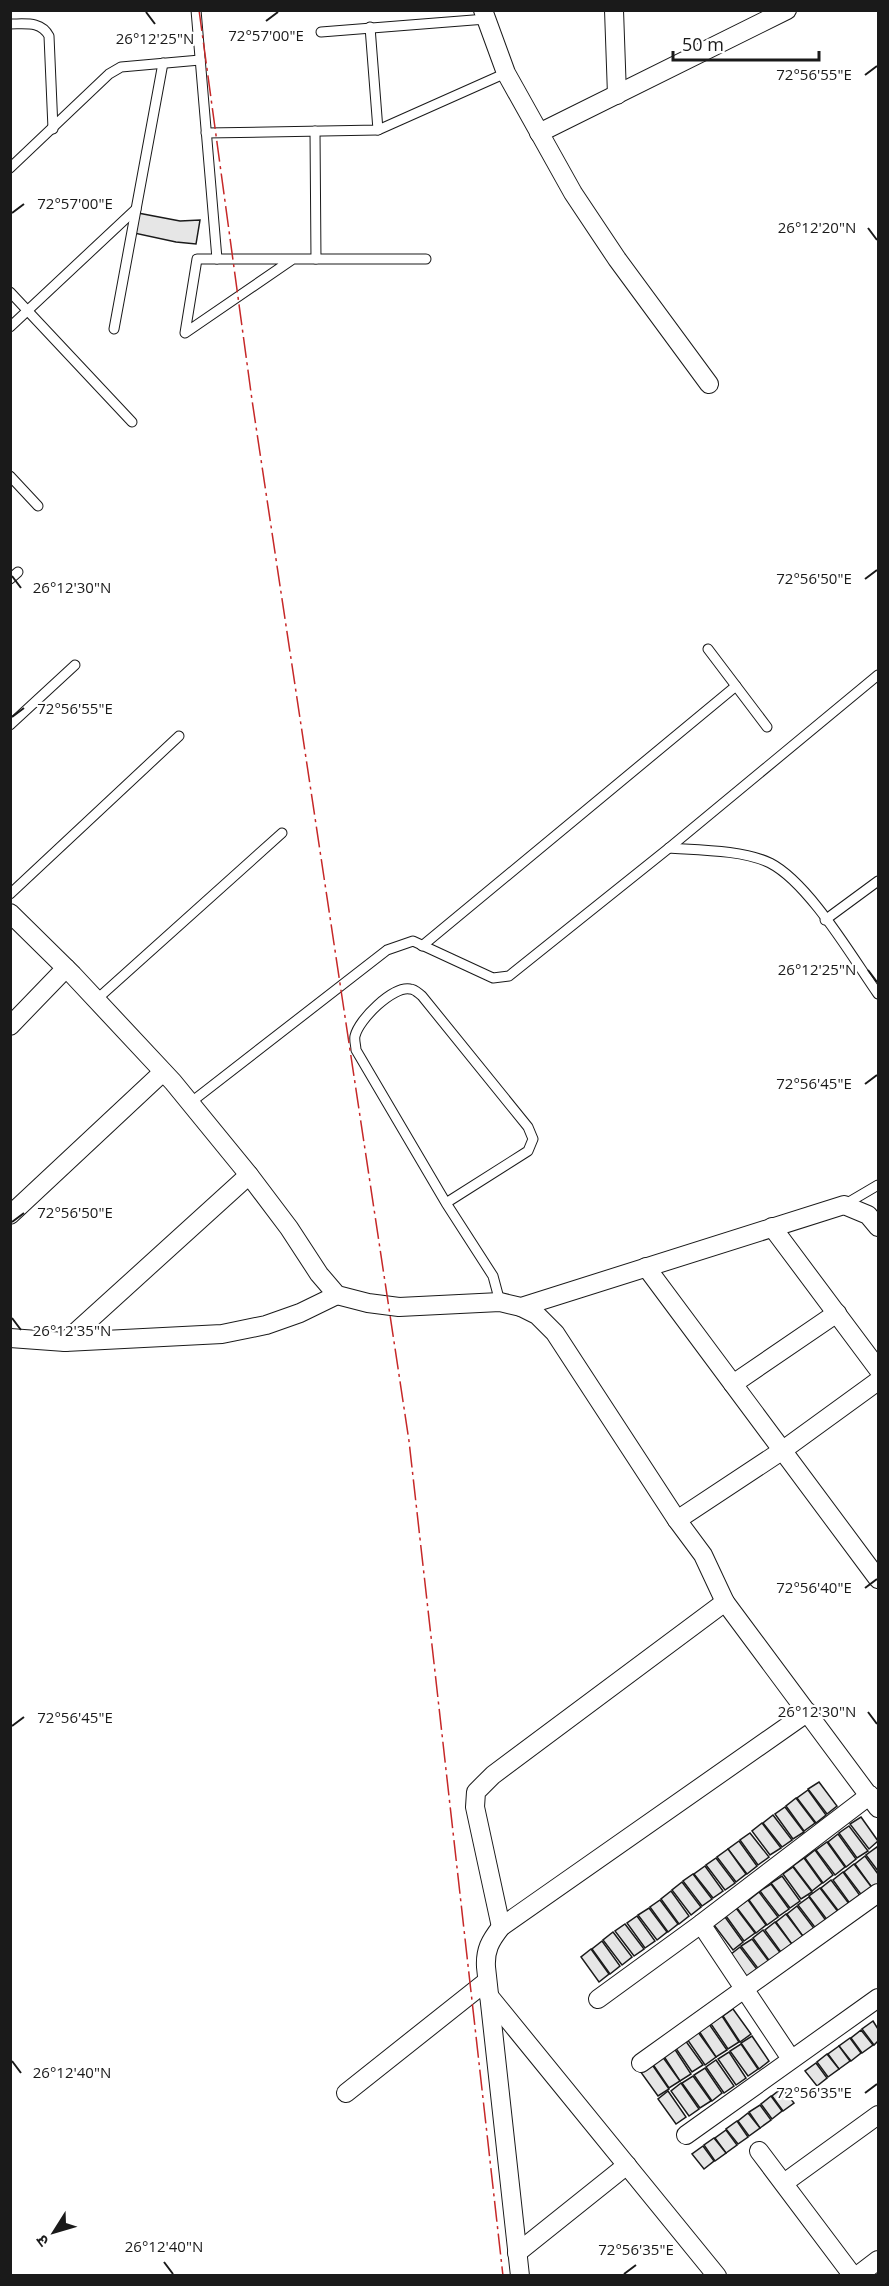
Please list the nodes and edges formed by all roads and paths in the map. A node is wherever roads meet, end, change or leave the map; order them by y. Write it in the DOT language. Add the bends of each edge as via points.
graph roads {
  1 [pos="196,10"];
  2 [pos="614,10"];
  3 [pos="787,10"];
  4 [pos="485,15"];
  5 [pos="10,24"];
  6 [pos="370,27"];
  7 [pos="321,32"];
  8 [pos="200,60"];
  9 [pos="163,63"];
  10 [pos="506,73"];
  11 [pos="616,95"];
  12 [pos="53,129"];
  13 [pos="378,130"];
  14 [pos="315,131"];
  15 [pos="207,134"];
  16 [pos="539,134"];
  17 [pos="10,168"];
  18 [pos="136,209"];
  19 [pos="217,259"];
  20 [pos="293,259"];
  21 [pos="316,259"];
  22 [pos="426,259"];
  23 [pos="10,292"];
  24 [pos="28,310"];
  25 [pos="10,327"];
  26 [pos="114,329"];
  27 [pos="709,384"];
  28 [pos="132,422"];
  29 [pos="10,476"];
  30 [pos="38,506"];
  31 [pos="18,572"];
  32 [pos="10,579"];
  33 [pos="708,649"];
  34 [pos="75,665"];
  35 [pos="879,675"];
  36 [pos="736,686"];
  37 [pos="10,725"];
  38 [pos="767,727"];
  39 [pos="178,736"];
  40 [pos="282,833"];
  41 [pos="669,848"];
  42 [pos="879,881"];
  43 [pos="10,894"];
  44 [pos="10,913"];
  45 [pos="825,920"];
  46 [pos="422,946"];
  47 [pos="66,968"];
  48 [pos="879,994"];
  49 [pos="96,1000"];
  50 [pos="10,1026"];
  51 [pos="163,1072"];
  52 [pos="190,1103"];
  53 [pos="249,1176"];
  54 [pos="879,1185"];
  55 [pos="864,1193"];
  56 [pos="447,1203"];
  57 [pos="844,1205"];
  58 [pos="10,1215"];
  59 [pos="873,1221"];
  60 [pos="772,1227"];
  61 [pos="646,1267"];
  62 [pos="337,1295"];
  63 [pos="500,1302"];
  64 [pos="520,1307"];
  65 [pos="837,1313"];
  66 [pos="10,1338"];
  67 [pos="65,1341"];
  68 [pos="879,1369"];
  69 [pos="879,1381"];
  70 [pos="734,1384"];
  71 [pos="783,1450"];
  72 [pos="677,1520"];
  73 [pos="879,1579"];
  74 [pos="725,1602"];
  75 [pos="808,1712"];
  76 [pos="874,1802"];
  77 [pos="879,1893"];
  78 [pos="701,1924"];
  79 [pos="501,1927"];
  80 [pos="488,1989"];
  81 [pos="745,1989"];
  82 [pos="879,1998"];
  83 [pos="598,1999"];
  84 [pos="791,2059"];
  85 [pos="641,2063"];
  86 [pos="346,2093"];
  87 [pos="879,2115"];
  88 [pos="686,2135"];
  89 [pos="759,2151"];
  90 [pos="627,2165"];
  91 [pos="783,2183"];
  92 [pos="879,2260"];
  93 [pos="516,2267"];
  94 [pos="711,2273"];
  95 [pos="855,2276"];
  1 -- 8 [label="lane"];
  2 -- 11 [label="street"];
  3 -- 11 [label="street"];
  4 -- 6 [label="lane"];
  4 -- 10 [label="street"];
  5 -- 12 [label="lane" via="34,23 49,36"];
  6 -- 7 [label="lane"];
  6 -- 13 [label="lane"];
  8 -- 9 [label="lane"];
  8 -- 15 [label="lane"];
  9 -- 12 [label="lane" via="120,68 109,74"];
  9 -- 18 [label="lane"];
  10 -- 13 [label="lane"];
  10 -- 16 [label="street"];
  11 -- 16 [label="street"];
  12 -- 17 [label="lane"];
  13 -- 14 [label="lane"];
  14 -- 15 [label="lane"];
  14 -- 21 [label="lane"];
  15 -- 19 [label="lane"];
  16 -- 27 [label="street" via="617,259"];
  18 -- 24 [label="lane"];
  18 -- 26 [label="lane"];
  19 -- 20 [label="lane"];
  19 -- 20 [label="lane" via="197,259 186,333"];
  20 -- 21 [label="lane"];
  21 -- 22 [label="lane"];
  23 -- 24 [label="lane"];
  24 -- 25 [label="lane"];
  24 -- 28 [label="lane"];
  29 -- 30 [label="lane"];
  31 -- 32 [label="lane"];
  33 -- 36 [label="lane"];
  34 -- 37 [label="lane"];
  35 -- 41 [label="lane"];
  36 -- 38 [label="lane"];
  36 -- 46 [label="lane"];
  39 -- 43 [label="lane"];
  40 -- 49 [label="lane"];
  41 -- 45 [label="lane" via="749,856 770,863 797,883"];
  41 -- 46 [label="lane" via="509,975 494,978"];
  42 -- 45 [label="lane"];
  44 -- 47 [label="street"];
  45 -- 48 [label="lane"];
  46 -- 52 [label="lane" via="412,941 387,950"];
  47 -- 49 [label="street"];
  47 -- 50 [label="street"];
  49 -- 51 [label="street"];
  51 -- 52 [label="street"];
  51 -- 58 [label="street"];
  52 -- 53 [label="street"];
  53 -- 62 [label="street"];
  53 -- 67 [label="street"];
  54 -- 55 [label="lane"];
  55 -- 57 [label="lane"];
  55 -- 59 [label="lane"];
  56 -- 56 [label="lane" via="356,1050 355,1035 372,1011 402,989 412,988 422,996 528,1127 533,1139 528,1151"];
  56 -- 63 [label="lane" via="493,1276"];
  57 -- 59 [label="street"];
  57 -- 60 [label="street"];
  60 -- 61 [label="street"];
  60 -- 65 [label="street"];
  61 -- 64 [label="street"];
  61 -- 70 [label="street"];
  62 -- 63 [label="street" via="399,1307"];
  62 -- 67 [label="street" via="266,1325 222,1334"];
  63 -- 64 [label="street"];
  64 -- 72 [label="street" via="537,1315 555,1333"];
  65 -- 68 [label="street"];
  65 -- 70 [label="street"];
  66 -- 67 [label="street"];
  69 -- 71 [label="street"];
  70 -- 71 [label="street"];
  71 -- 72 [label="street"];
  71 -- 73 [label="street"];
  72 -- 74 [label="street" via="703,1555"];
  74 -- 75 [label="street"];
  74 -- 79 [label="street" via="493,1775 476,1792 475,1807"];
  75 -- 76 [label="street"];
  75 -- 79 [label="street"];
  76 -- 78 [label="street"];
  77 -- 81 [label="street"];
  78 -- 81 [label="street"];
  78 -- 83 [label="street"];
  79 -- 80 [label="street" via="485,1953"];
  80 -- 86 [label="street"];
  80 -- 90 [label="street"];
  80 -- 93 [label="street"];
  81 -- 84 [label="street"];
  81 -- 85 [label="street"];
  82 -- 84 [label="street"];
  84 -- 88 [label="street"];
  87 -- 91 [label="street"];
  89 -- 91 [label="street"];
  90 -- 93 [label="street"];
  90 -- 94 [label="street"];
  91 -- 95 [label="street"];
  92 -- 95 [label="street"];
}
